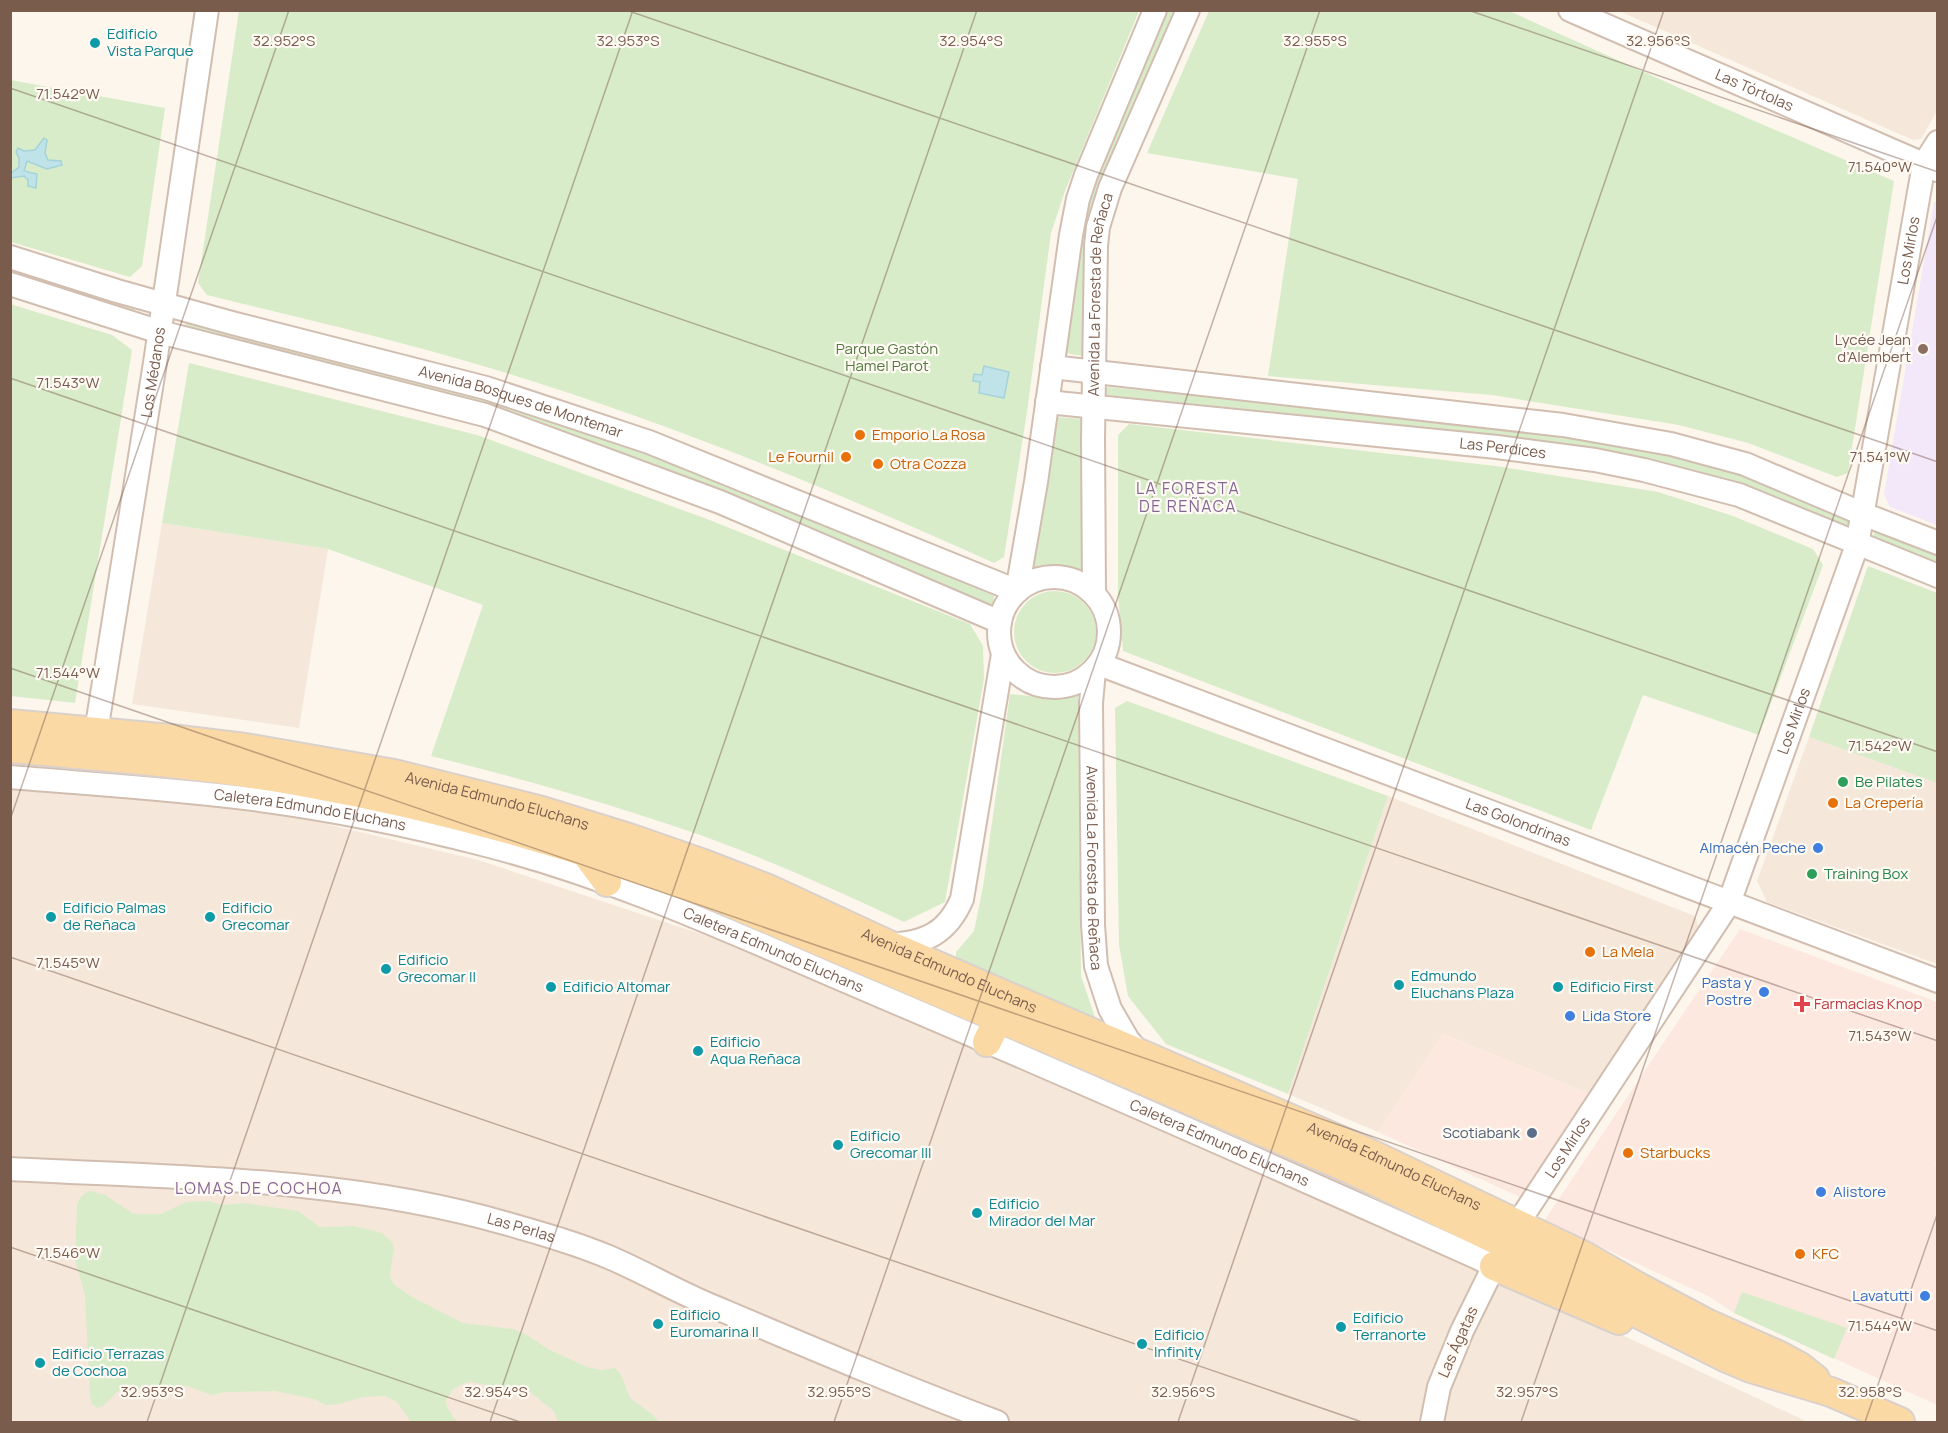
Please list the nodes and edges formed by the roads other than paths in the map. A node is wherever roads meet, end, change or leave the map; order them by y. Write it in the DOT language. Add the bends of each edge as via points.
graph roads {
  1 [pos="207,10"];
  2 [pos="1155,10"];
  3 [pos="1188,10"];
  4 [pos="1570,10"];
  5 [pos="1938,142"];
  6 [pos="1931,168"];
  7 [pos="10,257"];
  8 [pos="10,284"];
  9 [pos="164,304"];
  10 [pos="160,332"];
  11 [pos="1052,367"];
  12 [pos="1094,372"];
  13 [pos="1047,402"];
  14 [pos="1094,407"];
  15 [pos="1863,514"];
  16 [pos="1938,543"];
  17 [pos="1857,545"];
  18 [pos="1938,576"];
  19 [pos="1017,591"];
  20 [pos="1094,594"];
  21 [pos="1000,622"];
  22 [pos="1003,654"];
  23 [pos="1096,667"];
  24 [pos="10,724"];
  25 [pos="96,732"];
  26 [pos="10,748"];
  27 [pos="10,777"];
  28 [pos="542,811"];
  29 [pos="584,850"];
  30 [pos="606,882"];
  31 [pos="1729,903"];
  32 [pos="889,945"];
  33 [pos="1938,981"];
  34 [pos="1024,1004"];
  35 [pos="993,1030"];
  36 [pos="1139,1053"];
  37 [pos="10,1169"];
  38 [pos="1507,1244"];
  39 [pos="1831,1392"];
  40 [pos="997,1422"];
  41 [pos="1432,1422"];
  42 [pos="1900,1422"];
  1 -- 9 [label="street, Los Médanos"];
  2 -- 11 [label="street, Avenida La Foresta de Reñaca" via="1078,199"];
  3 -- 12 [label="street, Avenida La Foresta de Reñaca" via="1103,208 1096,246"];
  4 -- 6 [label="street, Las Tórtolas"];
  5 -- 6 [label="street, Los Mirlos"];
  6 -- 15 [label="street, Los Mirlos"];
  7 -- 9 [label="street, Avenida Bosques de Montemar"];
  8 -- 10 [label="street, Avenida Bosques de Montemar"];
  9 -- 10 [label="street, Los Médanos"];
  9 -- 19 [label="street, Avenida Bosques de Montemar" via="486,388 649,442"];
  10 -- 21 [label="street, Avenida Bosques de Montemar" via="485,415 720,502"];
  10 -- 25 [label="street, Los Médanos"];
  11 -- 12 [label="street, Las Perdices"];
  11 -- 13 [label="street, Avenida La Foresta de Reñaca"];
  12 -- 14 [label="street, Avenida La Foresta de Reñaca"];
  12 -- 15 [label="street, Las Perdices" via="1617,433 1744,464"];
  13 -- 14 [label="street, Las Perdices"];
  13 -- 19 [label="street, Avenida La Foresta de Reñaca"];
  14 -- 17 [label="street, Las Perdices" via="1595,460 1739,495"];
  14 -- 20 [label="street, Avenida La Foresta de Reñaca"];
  15 -- 16 [label="street, Las Perdices"];
  15 -- 17 [label="street, Los Mirlos"];
  17 -- 18 [label="street, Las Perdices"];
  17 -- 31 [label="street, Los Mirlos"];
  19 -- 20 [label="street" via="1043,578 1058,577 1071,579"];
  19 -- 21 [label="street, Avenida La Foresta de Reñaca"];
  20 -- 23 [label="street, Avenida La Foresta de Reñaca" via="1102,604 1109,628 1108,641"];
  21 -- 22 [label="street"];
  22 -- 23 [label="street" via="1027,680 1044,686 1062,687 1079,681"];
  22 -- 32 [label="street" via="963,899 950,921 935,934 917,942"];
  23 -- 31 [label="street, Las Golondrinas"];
  23 -- 36 [label="street, Avenida La Foresta de Reñaca" via="1091,703 1096,966 1110,1009"];
  24 -- 25 [label="main road, Avenida Edmundo Eluchans"];
  25 -- 28 [label="main road, Avenida Edmundo Eluchans" via="320,760"];
  26 -- 29 [label="main road, Avenida Edmundo Eluchans" via="171,763 311,783 448,813"];
  27 -- 30 [label="street, Caletera Edmundo Eluchans" via="324,809 475,842"];
  28 -- 29 [label="main road"];
  28 -- 32 [label="main road, Avenida Edmundo Eluchans" via="723,872"];
  29 -- 30 [label="main road"];
  29 -- 35 [label="main road, Avenida Edmundo Eluchans" via="721,899"];
  30 -- 35 [label="street, Caletera Edmundo Eluchans"];
  31 -- 33 [label="street, Las Golondrinas"];
  31 -- 38 [label="street, Los Mirlos"];
  32 -- 34 [label="main road, Avenida Edmundo Eluchans"];
  34 -- 35 [label="main road" via="1009,1009"];
  34 -- 36 [label="main road, Avenida Edmundo Eluchans"];
  35 -- 38 [label="main road, Avenida Edmundo Eluchans" via="1350,1169"];
  36 -- 38 [label="main road, Avenida Edmundo Eluchans" via="1362,1150"];
  37 -- 40 [label="street, Las Perlas" via="306,1186 400,1199 496,1221 610,1258 888,1381"];
  38 -- 39 [label="main road, Avenida Edmundo Eluchans" via="1586,1257 1706,1323 1800,1367"];
  38 -- 39 [label="main road, Avenida Edmundo Eluchans" via="1572,1300 1644,1330 1698,1344 1751,1368"];
  38 -- 41 [label="street, Las Ágatas" via="1439,1387"];
  39 -- 42 [label="main road, Avenida Edmundo Eluchans"];
}
